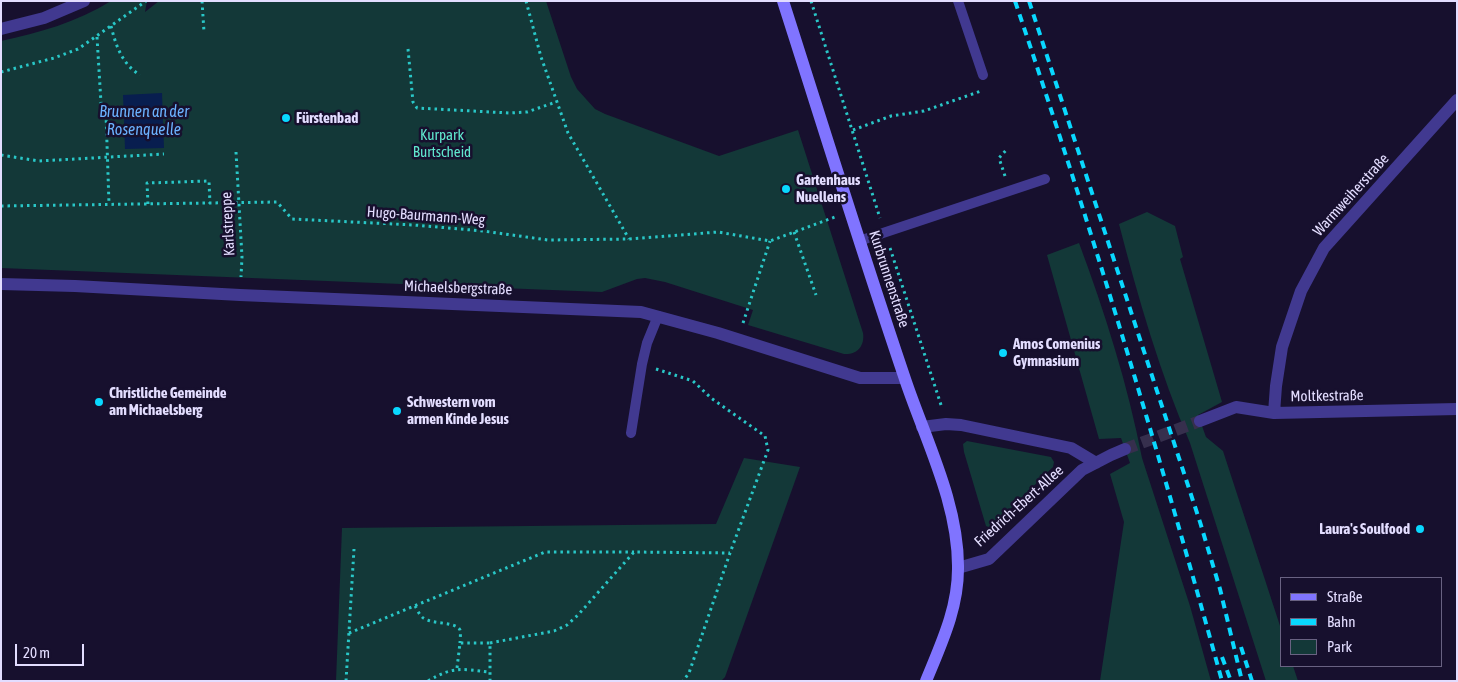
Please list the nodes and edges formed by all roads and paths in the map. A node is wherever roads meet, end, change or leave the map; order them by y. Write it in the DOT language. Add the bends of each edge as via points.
graph roads {
  1 [pos="84,1"];
  2 [pos="146,1"];
  3 [pos="202,1"];
  4 [pos="526,1"];
  5 [pos="782,1"];
  6 [pos="958,1"];
  7 [pos="111,26"];
  8 [pos="1,29"];
  9 [pos="204,32"];
  10 [pos="97,37"];
  11 [pos="408,49"];
  12 [pos="1,72"];
  13 [pos="140,75"];
  14 [pos="983,75"];
  15 [pos="987,89"];
  16 [pos="1457,100"];
  17 [pos="556,102"];
  18 [pos="853,130"];
  19 [pos="1008,148"];
  20 [pos="236,152"];
  21 [pos="164,154"];
  22 [pos="1,155"];
  23 [pos="107,158"];
  24 [pos="1002,167"];
  25 [pos="1045,179"];
  26 [pos="109,204"];
  27 [pos="148,204"];
  28 [pos="210,204"];
  29 [pos="239,204"];
  30 [pos="1,206"];
  31 [pos="849,212"];
  32 [pos="794,232"];
  33 [pos="629,239"];
  34 [pos="770,241"];
  35 [pos="859,241"];
  36 [pos="1,284"];
  37 [pos="240,295"];
  38 [pos="816,295"];
  39 [pos="749,303"];
  40 [pos="658,316"];
  41 [pos="642,364"];
  42 [pos="904,378"];
  43 [pos="1457,409"];
  44 [pos="1274,413"];
  45 [pos="1200,421"];
  46 [pos="922,427"];
  47 [pos="632,434"];
  48 [pos="1125,450"];
  49 [pos="1096,463"];
  50 [pos="354,549"];
  51 [pos="634,552"];
  52 [pos="730,553"];
  53 [pos="958,568"];
  54 [pos="415,606"];
  55 [pos="349,633"];
  56 [pos="460,643"];
  57 [pos="490,643"];
  58 [pos="457,668"];
  59 [pos="489,672"];
  60 [pos="346,681"];
  61 [pos="428,681"];
  62 [pos="490,681"];
  63 [pos="683,681"];
  64 [pos="926,681"];
  1 -- 8 [label="street" via="44,18"];
  2 -- 7 [label="path"];
  3 -- 9 [label="path"];
  4 -- 17 [label="path"];
  5 -- 31 [label="main road, Kurbrunnenstraße"];
  6 -- 14 [label="lane"];
  7 -- 10 [label="path"];
  7 -- 13 [label="path" via="123,59"];
  10 -- 12 [label="path" via="70,53"];
  10 -- 23 [label="path" via="101,103 106,114"];
  11 -- 17 [label="path" via="413,102 417,108 509,113 527,112"];
  15 -- 18 [label="path" via="924,111 890,116"];
  16 -- 44 [label="street, Warmweiherstraße" via="1324,248 1301,291 1282,348"];
  17 -- 33 [label="path" via="568,133"];
  19 -- 24 [label="path" via="999,158"];
  20 -- 29 [label="path, Karlstreppe"];
  21 -- 23 [label="path"];
  22 -- 23 [label="path" via="39,161"];
  23 -- 26 [label="path"];
  25 -- 35 [label="lane"];
  26 -- 27 [label="path, Hugo-Baurmann-Weg"];
  26 -- 30 [label="path, Hugo-Baurmann-Weg"];
  27 -- 28 [label="path, Hugo-Baurmann-Weg"];
  27 -- 28 [label="path" via="147,183 209,181"];
  28 -- 29 [label="path, Hugo-Baurmann-Weg"];
  29 -- 33 [label="path, Hugo-Baurmann-Weg" via="277,202 292,219 414,225 548,240"];
  29 -- 37 [label="path, Karlstreppe"];
  31 -- 32 [label="path"];
  31 -- 35 [label="main road, Kurbrunnenstraße"];
  32 -- 34 [label="path"];
  32 -- 38 [label="path"];
  33 -- 34 [label="path, Hugo-Baurmann-Weg" via="718,232"];
  34 -- 39 [label="path"];
  35 -- 42 [label="main road, Kurbrunnenstraße"];
  36 -- 37 [label="street, Michaelsbergstraße"];
  37 -- 40 [label="street, Michaelsbergstraße" via="622,310"];
  40 -- 41 [label="lane"];
  40 -- 42 [label="street, Michaelsbergstraße" via="860,378"];
  41 -- 47 [label="lane"];
  41 -- 52 [label="path" via="693,381 711,398 765,436 768,450"];
  42 -- 46 [label="main road, Kurbrunnenstraße"];
  43 -- 44 [label="street, Moltkestraße"];
  44 -- 45 [label="street, Moltkestraße" via="1236,407"];
  46 -- 49 [label="street" via="961,425 1070,448"];
  46 -- 53 [label="main road, Kurbrunnenstraße" via="954,527"];
  48 -- 49 [label="street"];
  49 -- 53 [label="street, Friedrich-Ebert-Allee" via="1082,470 989,558"];
  50 -- 55 [label="path"];
  51 -- 52 [label="path"];
  51 -- 54 [label="path" via="545,552"];
  51 -- 57 [label="path" via="567,624 554,631"];
  52 -- 63 [label="path" via="689,673"];
  53 -- 64 [label="main road" via="956,596 948,628"];
  54 -- 55 [label="path"];
  54 -- 56 [label="path" via="421,616 433,623 456,626 460,631"];
  55 -- 60 [label="path"];
  56 -- 57 [label="path"];
  56 -- 58 [label="path"];
  57 -- 59 [label="path"];
  58 -- 59 [label="path"];
  58 -- 61 [label="path"];
  59 -- 62 [label="path"];
}
